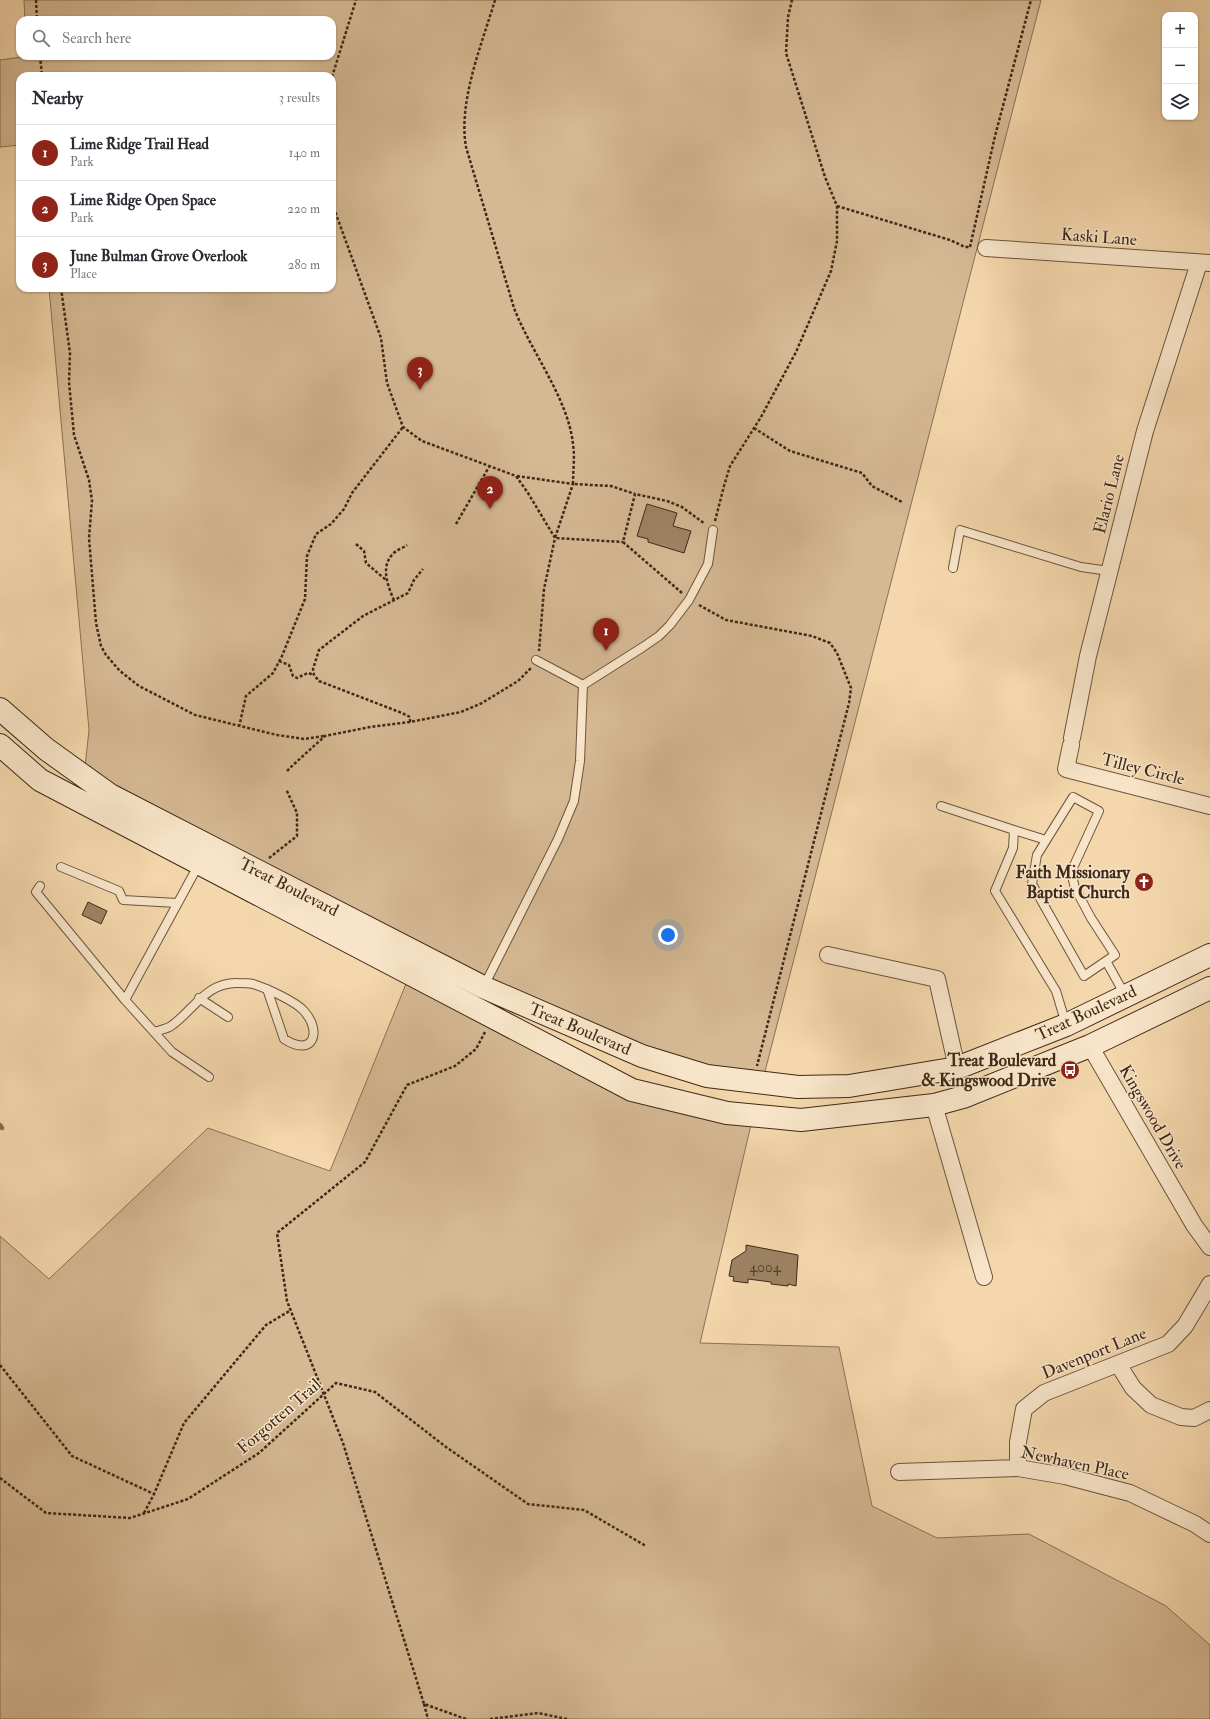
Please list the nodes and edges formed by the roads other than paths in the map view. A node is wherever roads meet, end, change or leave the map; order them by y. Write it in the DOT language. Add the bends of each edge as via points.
graph roads {
  1 [pos="986,248"];
  2 [pos="1204,263"];
  3 [pos="714,530"];
  4 [pos="952,568"];
  5 [pos="1109,571"];
  6 [pos="536,660"];
  7 [pos="583,685"];
  8 [pos="0,709"];
  9 [pos="0,745"];
  10 [pos="1066,769"];
  11 [pos="941,806"];
  12 [pos="1210,806"];
  13 [pos="1014,830"];
  14 [pos="1046,840"];
  15 [pos="199,863"];
  16 [pos="61,867"];
  17 [pos="40,886"];
  18 [pos="177,904"];
  19 [pos="828,955"];
  20 [pos="1210,955"];
  21 [pos="1106,961"];
  22 [pos="1180,969"];
  23 [pos="483,987"];
  24 [pos="1210,988"];
  25 [pos="267,989"];
  26 [pos="1126,996"];
  27 [pos="200,998"];
  28 [pos="125,1000"];
  29 [pos="228,1017"];
  30 [pos="1066,1024"];
  31 [pos="154,1032"];
  32 [pos="1090,1046"];
  33 [pos="961,1067"];
  34 [pos="209,1077"];
  35 [pos="934,1105"];
  36 [pos="1210,1247"];
  37 [pos="984,1277"];
  38 [pos="1210,1284"];
  39 [pos="1118,1364"];
  40 [pos="1210,1410"];
  41 [pos="1018,1468"];
  42 [pos="899,1472"];
  43 [pos="1210,1534"];
  1 -- 2 [label="street, Kaski Lane"];
  2 -- 5 [label="street, Elario Lane" via="1145,431"];
  3 -- 7 [label="lane" via="708,564 689,600 670,625 658,636"];
  4 -- 5 [label="lane" via="960,530 1081,567"];
  5 -- 10 [label="street, Elario Lane" via="1088,656"];
  6 -- 7 [label="lane"];
  7 -- 23 [label="lane" via="580,761 574,801 558,840"];
  8 -- 23 [label="main road, Treat Boulevard" via="46,749 110,795"];
  9 -- 15 [label="main road, Treat Boulevard" via="40,780"];
  10 -- 12 [label="street, Tilley Circle"];
  11 -- 13 [label="lane"];
  13 -- 14 [label="lane"];
  13 -- 30 [label="lane" via="1013,848 996,891 1056,991"];
  14 -- 21 [label="lane" via="1037,855 1032,884 1084,976"];
  14 -- 21 [label="lane" via="1073,797 1099,811 1071,872 1075,888 1091,918 1115,954"];
  15 -- 18 [label="lane"];
  15 -- 35 [label="main road, Treat Boulevard" via="632,1090 727,1113 801,1120"];
  16 -- 18 [label="lane" via="119,891 123,900"];
  17 -- 28 [label="lane" via="36,892"];
  18 -- 28 [label="lane"];
  19 -- 33 [label="street" via="937,979"];
  20 -- 22 [label="main road, Treat Boulevard"];
  21 -- 26 [label="lane"];
  22 -- 26 [label="main road, Treat Boulevard"];
  22 -- 32 [label="main road" via="1159,993 1105,1019 1091,1037"];
  23 -- 33 [label="main road, Treat Boulevard" via="642,1056 707,1076 798,1087 849,1086"];
  24 -- 32 [label="main road, Treat Boulevard"];
  25 -- 25 [label="lane" via="303,1010 312,1022 314,1034 307,1046 299,1047 284,1039"];
  25 -- 27 [label="lane" via="251,983 231,983 216,987"];
  26 -- 30 [label="main road, Treat Boulevard"];
  27 -- 29 [label="lane"];
  27 -- 31 [label="lane" via="170,1027"];
  28 -- 31 [label="lane"];
  30 -- 33 [label="main road, Treat Boulevard"];
  31 -- 34 [label="lane" via="172,1052"];
  32 -- 33 [label="main road" via="1080,1039 1068,1041 1009,1065"];
  32 -- 35 [label="main road, Treat Boulevard" via="963,1097"];
  32 -- 36 [label="street, Kingswood Drive" via="1194,1225"];
  35 -- 37 [label="street"];
  38 -- 39 [label="street, Davenport Lane" via="1186,1326 1168,1344"];
  39 -- 40 [label="street" via="1133,1388 1152,1405 1181,1417 1194,1418"];
  39 -- 41 [label="street, Davenport Lane" via="1044,1393 1024,1409 1018,1442"];
  41 -- 42 [label="street, Newhaven Place"];
  41 -- 43 [label="street, Newhaven Place" via="1065,1476 1130,1493 1195,1524"];
}
